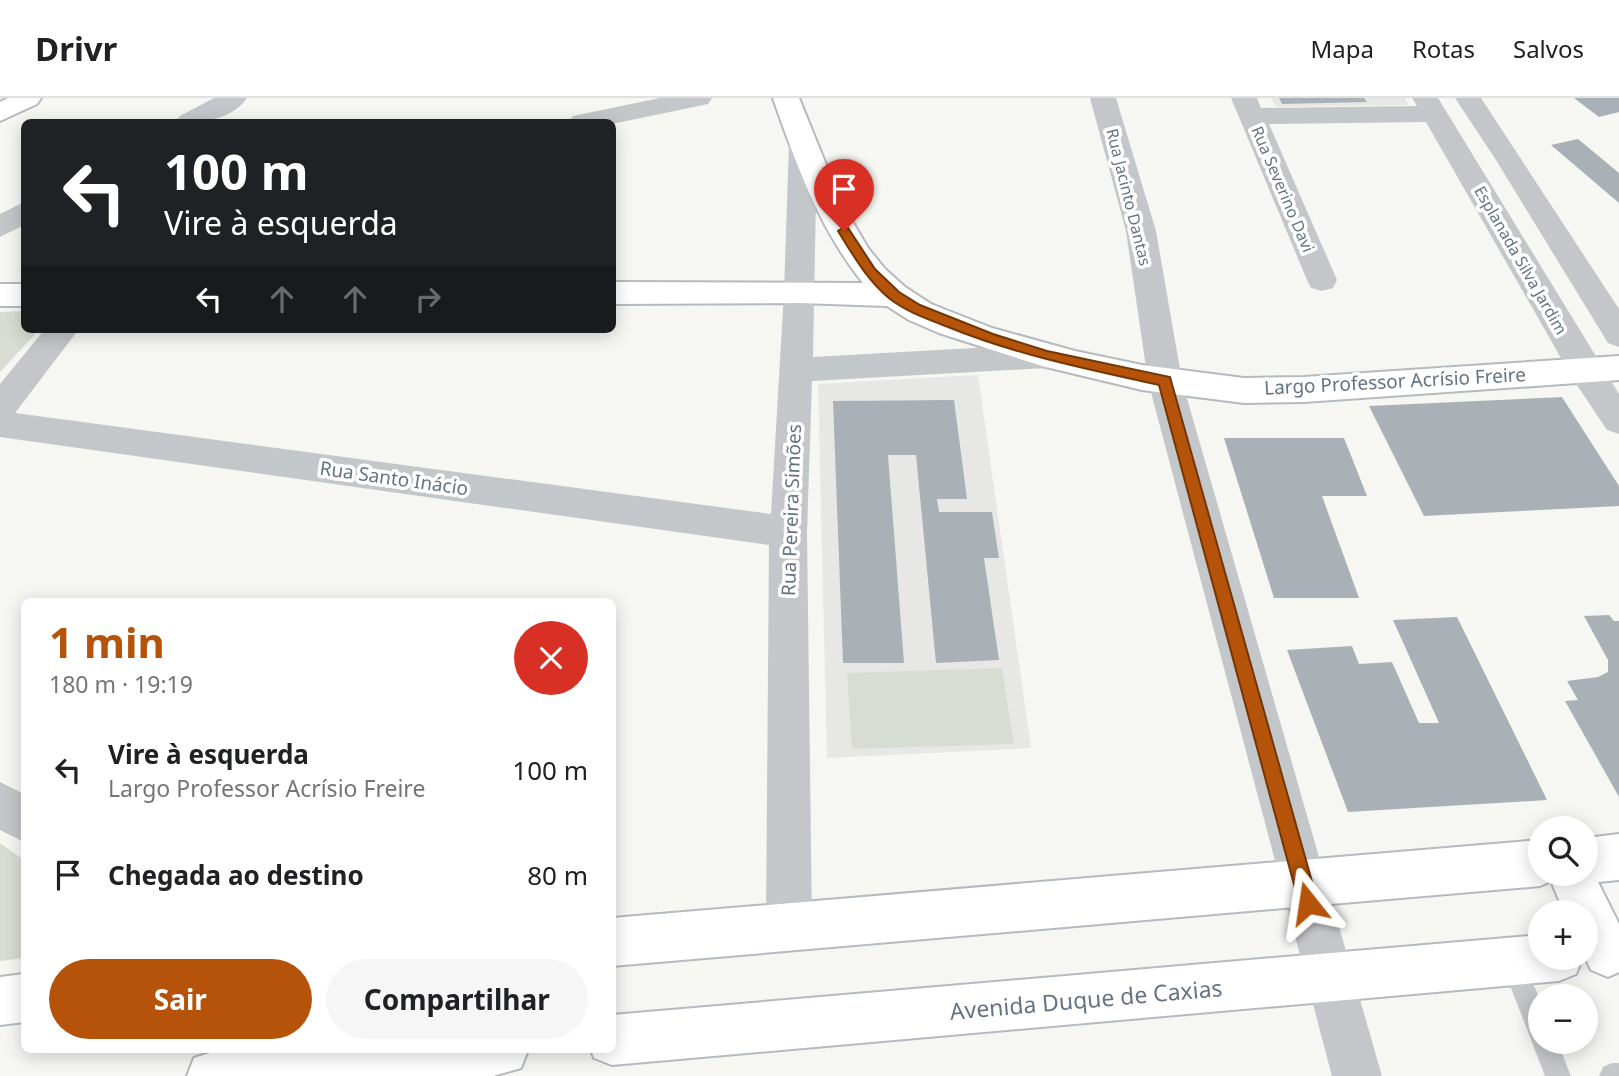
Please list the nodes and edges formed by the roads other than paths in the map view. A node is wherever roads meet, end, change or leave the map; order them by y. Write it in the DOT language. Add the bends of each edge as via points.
graph roads {
  1 [pos="27,98"];
  2 [pos="699,98"];
  3 [pos="786,98"];
  4 [pos="1103,98"];
  5 [pos="1468,98"];
  6 [pos="1431,106"];
  7 [pos="1248,107"];
  8 [pos="228,110"];
  9 [pos="0,113"];
  10 [pos="199,119"];
  11 [pos="597,119"];
  12 [pos="803,145"];
  13 [pos="1460,156"];
  14 [pos="1510,160"];
  15 [pos="21,214"];
  16 [pos="0,227"];
  17 [pos="1322,280"];
  18 [pos="800,292"];
  19 [pos="616,293"];
  20 [pos="0,295"];
  21 [pos="21,295"];
  22 [pos="895,295"];
  23 [pos="60,333"];
  24 [pos="1619,335"];
  25 [pos="1047,356"];
  26 [pos="1619,368"];
  27 [pos="796,370"];
  28 [pos="1585,370"];
  29 [pos="1165,381"];
  30 [pos="0,408"];
  31 [pos="1619,421"];
  32 [pos="0,424"];
  33 [pos="788,532"];
  34 [pos="0,804"];
  35 [pos="21,818"];
  36 [pos="1619,857"];
  37 [pos="1598,859"];
  38 [pos="1528,864"];
  39 [pos="1303,882"];
  40 [pos="1576,886"];
  41 [pos="789,925"];
  42 [pos="616,942"];
  43 [pos="1604,953"];
  44 [pos="1528,960"];
  45 [pos="1513,961"];
  46 [pos="1329,977"];
  47 [pos="21,998"];
  48 [pos="1528,1000"];
  49 [pos="0,1001"];
  50 [pos="616,1040"];
  51 [pos="1549,1054"];
  52 [pos="476,1060"];
  53 [pos="314,1071"];
  54 [pos="212,1076"];
  55 [pos="1357,1076"];
  56 [pos="1558,1076"];
  57 [pos="1612,1076"];
  58 [pos="1619,1076"];
  1 -- 9 [label="main road"];
  2 -- 11 [label="street"];
  3 -- 12 [label="main road, Rua Pereira Simões"];
  4 -- 29 [label="street, Rua Jacinto Dantas" via="1141,231"];
  5 -- 14 [label="street"];
  6 -- 7 [label="street"];
  6 -- 13 [label="street, Esplanada Silva Jardim"];
  7 -- 17 [label="street, Rua Severino Davi"];
  8 -- 10 [label="street"];
  12 -- 18 [label="street, Rua Pereira Simões"];
  12 -- 22 [label="main road, Largo Professor Acrísio Freire" via="851,246"];
  13 -- 14 [label="street"];
  13 -- 28 [label="street, Esplanada Silva Jardim"];
  14 -- 24 [label="street"];
  15 -- 16 [label="street"];
  18 -- 19 [label="main road"];
  18 -- 22 [label="main road"];
  18 -- 27 [label="street, Rua Pereira Simões"];
  20 -- 21 [label="main road"];
  22 -- 25 [label="main road, Largo Professor Acrísio Freire" via="945,321"];
  23 -- 30 [label="street"];
  25 -- 27 [label="street"];
  25 -- 29 [label="main road, Largo Professor Acrísio Freire"];
  26 -- 28 [label="main road, Largo Professor Acrísio Freire"];
  27 -- 33 [label="street, Rua Pereira Simões"];
  28 -- 29 [label="main road, Largo Professor Acrísio Freire" via="1274,391"];
  28 -- 31 [label="street, Esplanada Silva Jardim"];
  29 -- 39 [label="street, Rua Jacinto Dantas"];
  32 -- 33 [label="street, Rua Santo Inácio"];
  33 -- 41 [label="street, Rua Pereira Simões"];
  34 -- 35 [label="street"];
  36 -- 37 [label="main road"];
  38 -- 39 [label="main road"];
  39 -- 41 [label="main road"];
  39 -- 46 [label="street, Rua Jacinto Dantas"];
  40 -- 43 [label="main road"];
  41 -- 42 [label="main road"];
  44 -- 45 [label="main road, Avenida Duque de Caxias"];
  45 -- 46 [label="main road, Avenida Duque de Caxias"];
  45 -- 48 [label="lane"];
  46 -- 50 [label="main road, Avenida Duque de Caxias"];
  46 -- 55 [label="street, Rua Jacinto Dantas"];
  47 -- 49 [label="main road"];
  51 -- 56 [label="lane"];
  52 -- 53 [label="main road"];
  53 -- 54 [label="main road"];
  57 -- 58 [label="lane"];
}
